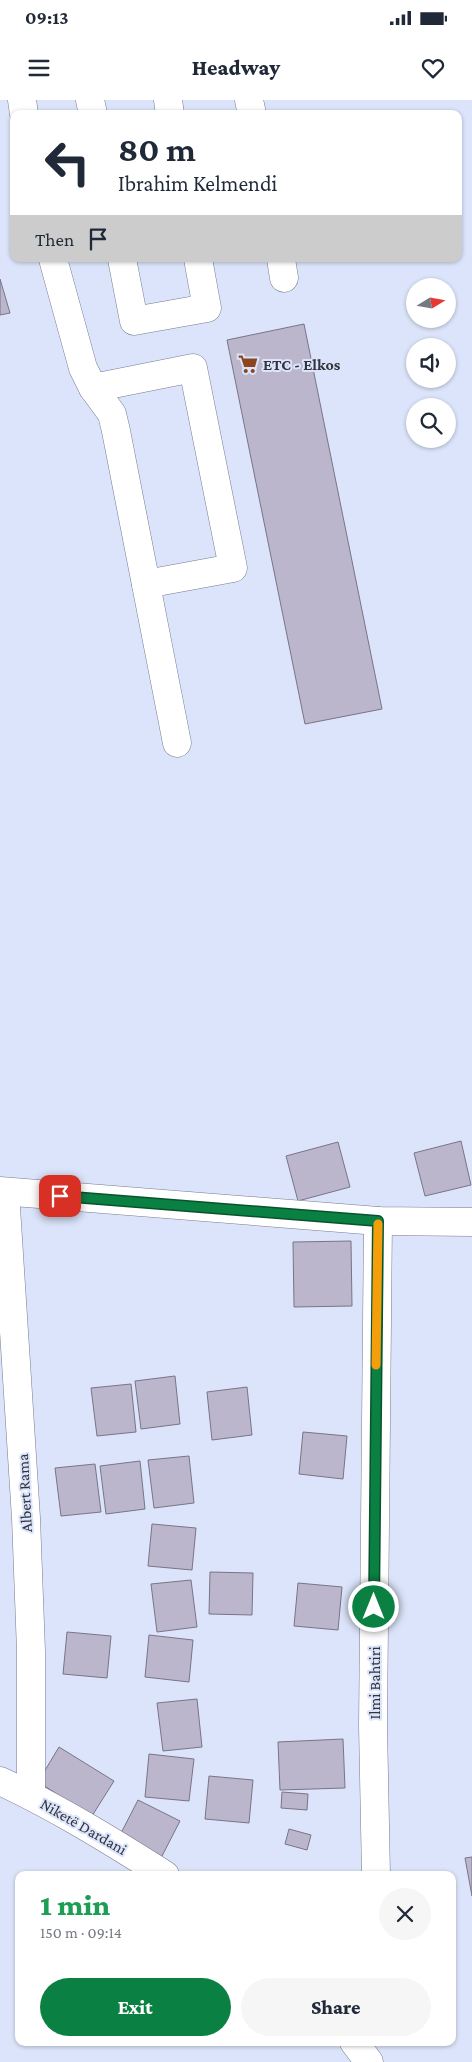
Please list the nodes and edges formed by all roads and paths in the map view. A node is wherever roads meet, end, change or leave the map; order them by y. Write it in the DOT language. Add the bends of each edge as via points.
graph roads {
  1 [pos="54,262"];
  2 [pos="123,262"];
  3 [pos="199,262"];
  4 [pos="93,388"];
  5 [pos="146,584"];
  6 [pos="177,743"];
  7 [pos="2,1192"];
  8 [pos="378,1221"];
  9 [pos="472,1222"];
  10 [pos="0,1781"];
  11 [pos="31,1795"];
  12 [pos="159,1871"];
  13 [pos="376,1871"];
  1 -- 4 [label="street" via="83,368"];
  2 -- 3 [label="street" via="134,321 207,308"];
  4 -- 5 [label="street" via="112,414"];
  4 -- 5 [label="street" via="193,368 232,568"];
  5 -- 6 [label="street"];
  7 -- 8 [label="street"];
  7 -- 11 [label="street, Albert Rama" via="26,1518 31,1651"];
  8 -- 9 [label="street"];
  8 -- 13 [label="street, Ilmi Bahtiri"];
  10 -- 11 [label="street, Niketë Dardani"];
  11 -- 12 [label="street, Niketë Dardani"];
}
